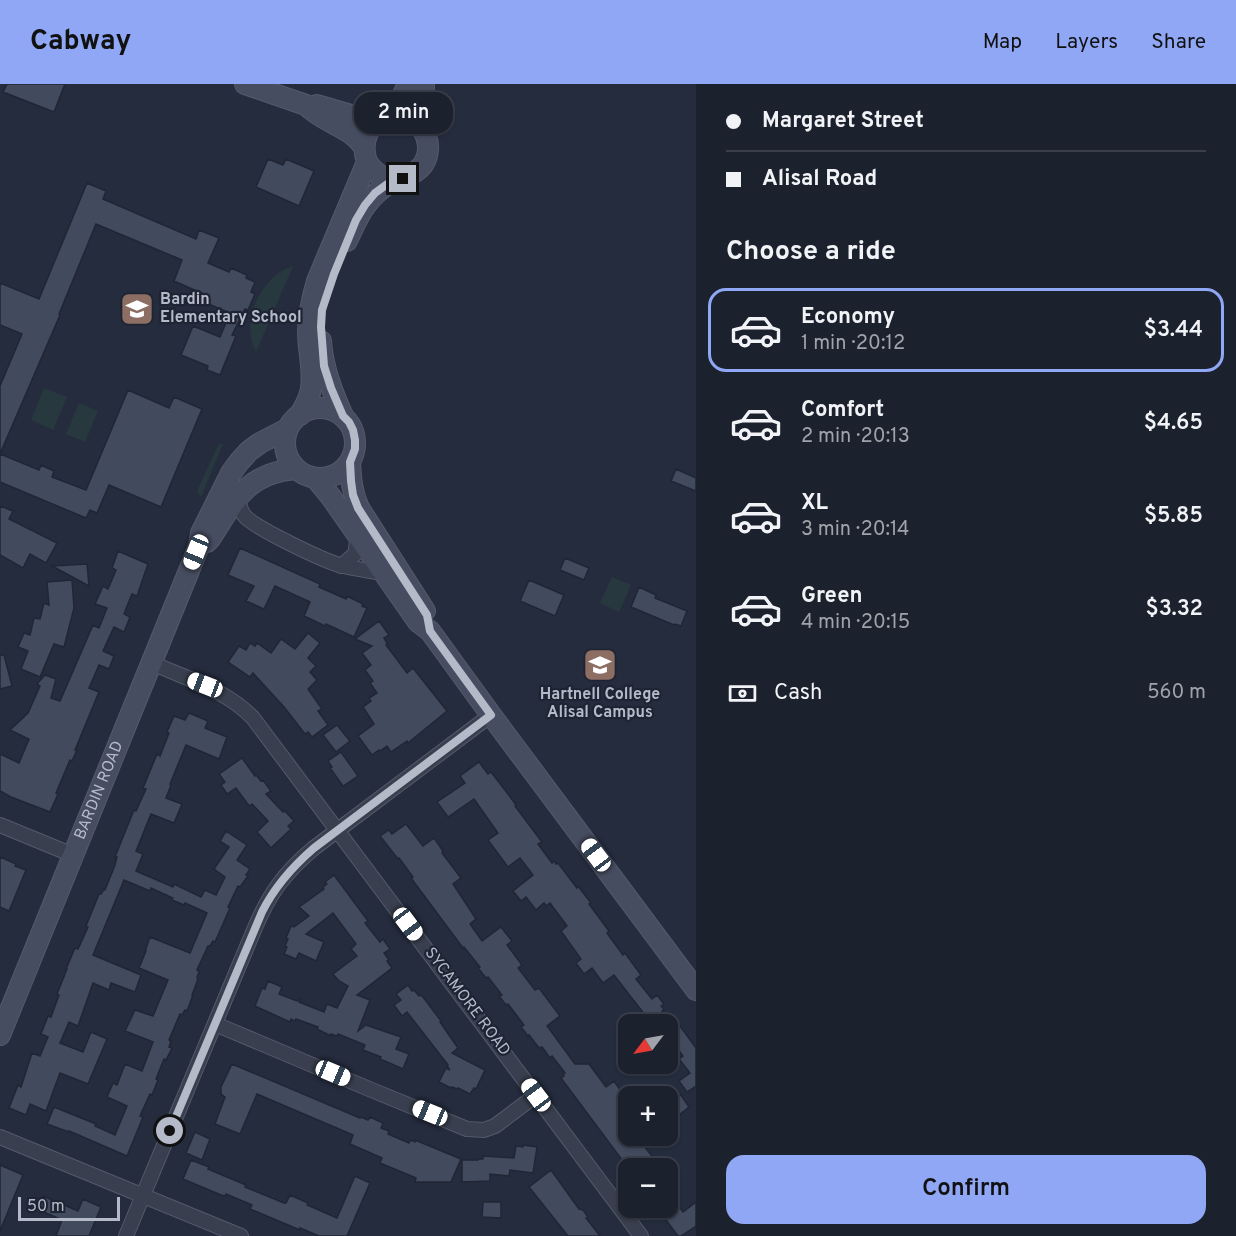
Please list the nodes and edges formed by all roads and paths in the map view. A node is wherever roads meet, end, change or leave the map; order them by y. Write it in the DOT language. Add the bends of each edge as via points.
graph roads {
  1 [pos="245,84"];
  2 [pos="408,84"];
  3 [pos="424,84"];
  4 [pos="306,105"];
  5 [pos="383,118"];
  6 [pos="423,129"];
  7 [pos="365,154"];
  8 [pos="394,180"];
  9 [pos="343,416"];
  10 [pos="294,422"];
  11 [pos="350,462"];
  12 [pos="296,468"];
  13 [pos="317,480"];
  14 [pos="237,497"];
  15 [pos="358,536"];
  16 [pos="199,546"];
  17 [pos="341,566"];
  18 [pos="384,573"];
  19 [pos="430,631"];
  20 [pos="152,663"];
  21 [pos="491,715"];
  22 [pos="0,825"];
  23 [pos="337,830"];
  24 [pos="73,855"];
  25 [pos="696,990"];
  26 [pos="215,1023"];
  27 [pos="0,1035"];
  28 [pos="536,1095"];
  29 [pos="0,1137"];
  30 [pos="143,1195"];
  31 [pos="126,1236"];
  32 [pos="241,1236"];
  33 [pos="641,1236"];
  1 -- 4 [label="street"];
  2 -- 5 [label="street" via="401,99"];
  3 -- 6 [label="street"];
  4 -- 5 [label="street"];
  4 -- 7 [label="street" via="353,135"];
  5 -- 6 [label="street" via="402,113 418,121"];
  5 -- 7 [label="street" via="369,129"];
  6 -- 8 [label="street" via="428,146 425,162 412,175"];
  7 -- 8 [label="street" via="372,170"];
  7 -- 10 [label="street" via="312,297 308,332 312,385"];
  8 -- 9 [label="street" via="375,193 356,220 322,310 324,366"];
  9 -- 10 [label="street" via="327,409 310,410"];
  9 -- 11 [label="street" via="355,440"];
  10 -- 12 [label="street" via="285,445"];
  10 -- 16 [label="street, BARDIN ROAD" via="260,443 239,462 201,533"];
  11 -- 13 [label="street" via="338,473"];
  11 -- 19 [label="street" via="358,508 427,615"];
  12 -- 13 [label="street"];
  12 -- 14 [label="street, BARDIN ROAD" via="264,477"];
  13 -- 15 [label="street"];
  14 -- 16 [label="street, BARDIN ROAD" via="210,539"];
  14 -- 17 [label="street" via="243,514 251,522"];
  15 -- 17 [label="street" via="356,554"];
  15 -- 18 [label="street"];
  16 -- 20 [label="street, BARDIN ROAD"];
  17 -- 18 [label="street"];
  18 -- 19 [label="street" via="417,622"];
  19 -- 21 [label="street"];
  20 -- 23 [label="street, SYCAMORE ROAD" via="217,690 244,709"];
  20 -- 24 [label="street, BARDIN ROAD"];
  21 -- 23 [label="street"];
  21 -- 25 [label="street"];
  22 -- 24 [label="street"];
  23 -- 26 [label="street" via="300,859 275,888"];
  23 -- 28 [label="street, SYCAMORE ROAD"];
  24 -- 27 [label="street, BARDIN ROAD"];
  26 -- 28 [label="street" via="467,1129 495,1126"];
  26 -- 30 [label="street"];
  28 -- 33 [label="street, SYCAMORE ROAD"];
  29 -- 30 [label="street"];
  30 -- 31 [label="street"];
  30 -- 32 [label="street"];
}
